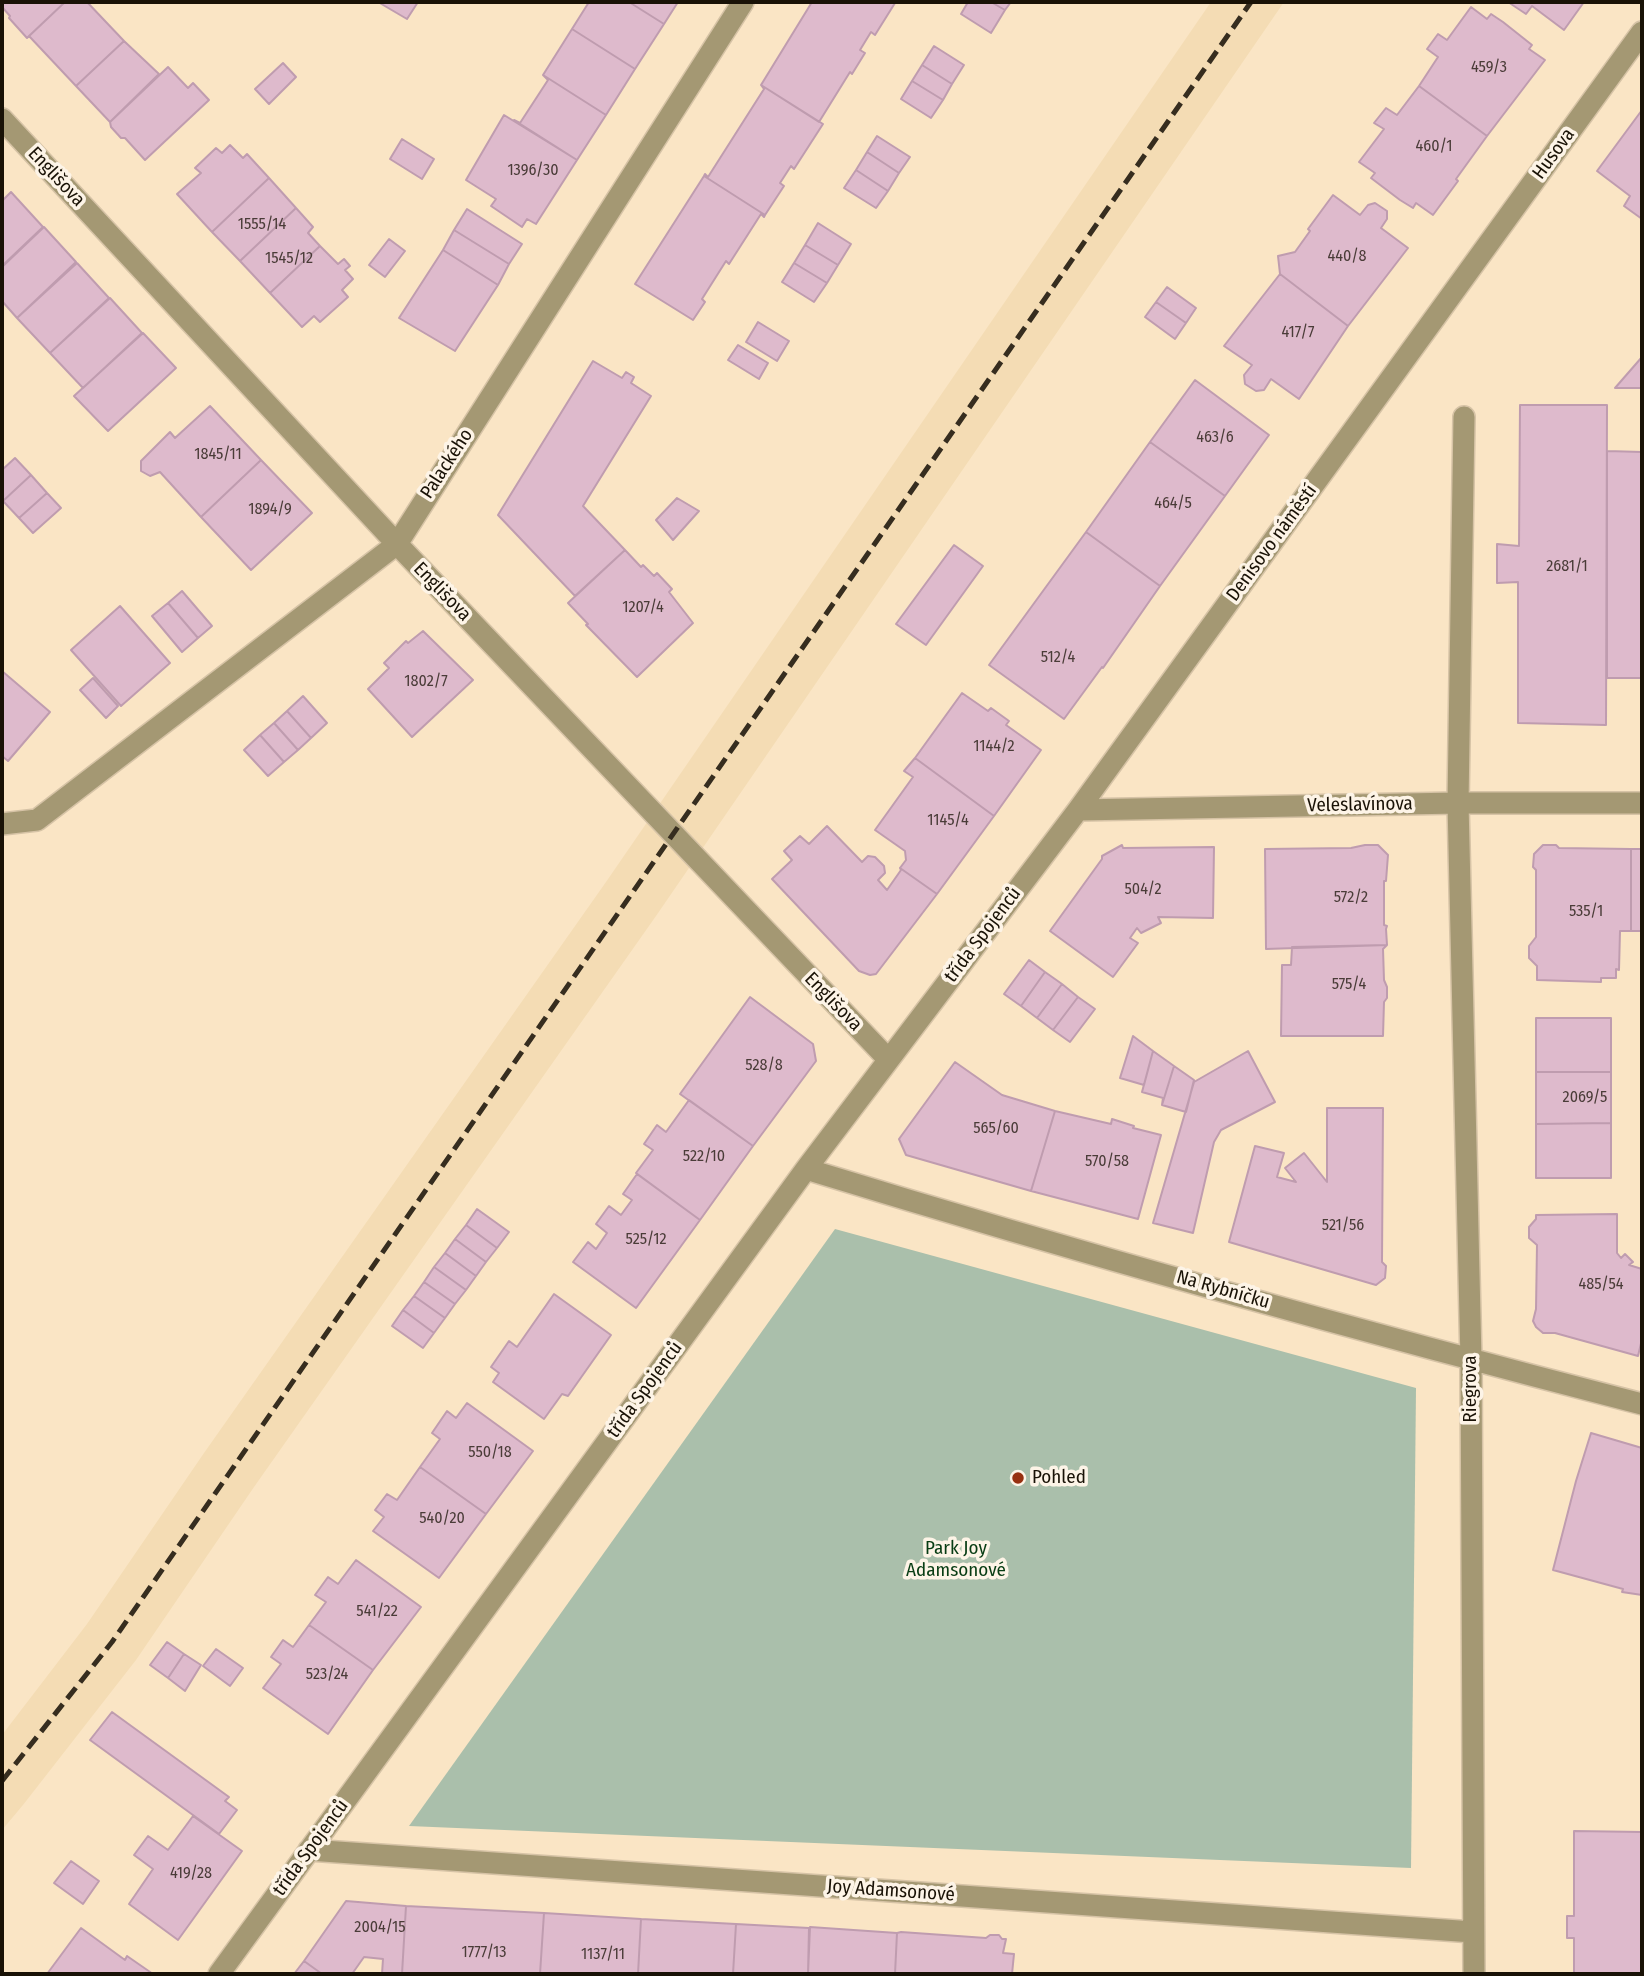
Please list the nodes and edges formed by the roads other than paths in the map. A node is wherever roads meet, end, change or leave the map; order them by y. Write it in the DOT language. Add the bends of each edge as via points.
graph roads {
  1 [pos="743,2"];
  2 [pos="1642,32"];
  3 [pos="2,119"];
  4 [pos="1465,276"];
  5 [pos="1464,417"];
  6 [pos="397,544"];
  7 [pos="1458,803"];
  8 [pos="1642,803"];
  9 [pos="1078,810"];
  10 [pos="2,824"];
  11 [pos="888,1059"];
  12 [pos="806,1169"];
  13 [pos="1471,1360"];
  14 [pos="1642,1404"];
  15 [pos="309,1850"];
  16 [pos="1473,1932"];
  17 [pos="219,1974"];
  18 [pos="1474,1974"];
  1 -- 6 [label="street, Palackého"];
  2 -- 4 [label="street, Husova"];
  3 -- 6 [label="street, Englišova"];
  4 -- 9 [label="street, Denisovo náměstí"];
  5 -- 7 [label="street, Riegrova"];
  6 -- 10 [label="street, Palackého" via="37,820"];
  6 -- 11 [label="street, Englišova"];
  7 -- 8 [label="street, Veleslavínova"];
  7 -- 9 [label="street, Veleslavínova"];
  7 -- 13 [label="street, Riegrova"];
  9 -- 11 [label="street, třída Spojenců"];
  11 -- 12 [label="street, třída Spojenců"];
  12 -- 13 [label="street, Na Rybníčku"];
  12 -- 15 [label="street, třída Spojenců"];
  13 -- 14 [label="street, Na Rybníčku"];
  13 -- 16 [label="street, Riegrova"];
  15 -- 16 [label="street, Joy Adamsonové"];
  15 -- 17 [label="street, třída Spojenců"];
  16 -- 18 [label="street, Riegrova"];
}
